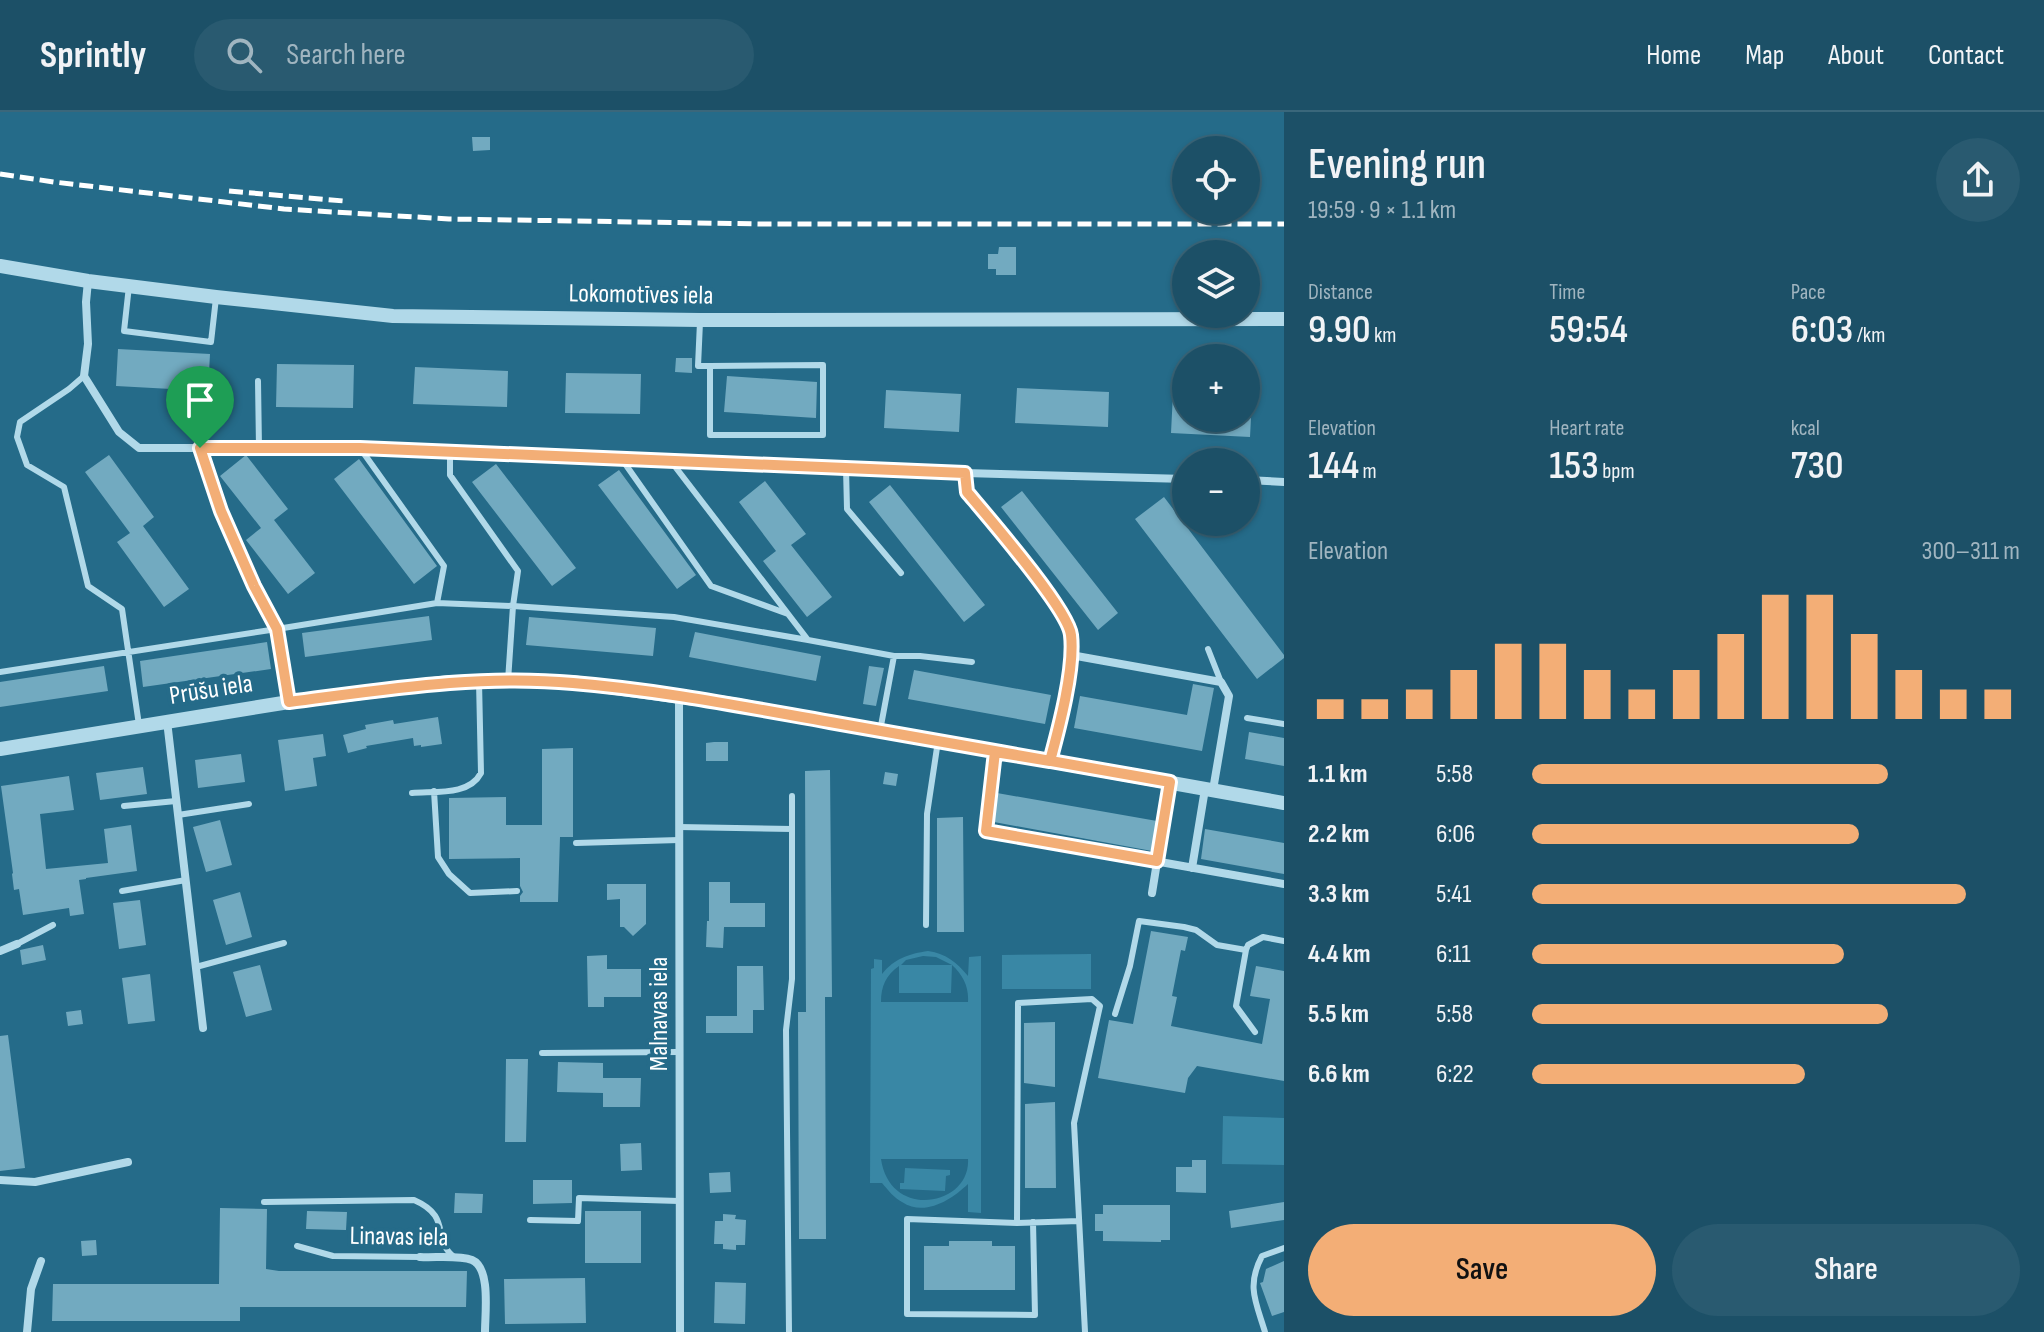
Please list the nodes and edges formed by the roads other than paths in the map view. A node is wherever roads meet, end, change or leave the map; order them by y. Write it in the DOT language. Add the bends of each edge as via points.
graph roads {
  1 [pos="0,266"];
  2 [pos="88,281"];
  3 [pos="129,286"];
  4 [pos="216,297"];
  5 [pos="1284,319"];
  6 [pos="700,320"];
  7 [pos="710,366"];
  8 [pos="84,376"];
  9 [pos="258,381"];
  10 [pos="200,448"];
  11 [pos="259,448"];
  12 [pos="360,448"];
  13 [pos="450,452"];
  14 [pos="621,458"];
  15 [pos="670,460"];
  16 [pos="846,468"];
  17 [pos="965,473"];
  18 [pos="1172,479"];
  19 [pos="1260,481"];
  20 [pos="1282,483"];
  21 [pos="901,573"];
  22 [pos="437,603"];
  23 [pos="513,606"];
  24 [pos="788,614"];
  25 [pos="277,629"];
  26 [pos="808,640"];
  27 [pos="1208,649"];
  28 [pos="127,651"];
  29 [pos="1071,655"];
  30 [pos="894,656"];
  31 [pos="972,662"];
  32 [pos="0,672"];
  33 [pos="479,681"];
  34 [pos="508,681"];
  35 [pos="1221,682"];
  36 [pos="679,697"];
  37 [pos="289,702"];
  38 [pos="1247,718"];
  39 [pos="167,721"];
  40 [pos="1284,724"];
  41 [pos="139,725"];
  42 [pos="880,731"];
  43 [pos="938,741"];
  44 [pos="0,749"];
  45 [pos="995,752"];
  46 [pos="1050,761"];
  47 [pos="1170,782"];
  48 [pos="1209,789"];
  49 [pos="434,791"];
  50 [pos="412,793"];
  51 [pos="792,796"];
  52 [pos="176,801"];
  53 [pos="1284,803"];
  54 [pos="249,804"];
  55 [pos="124,806"];
  56 [pos="178,815"];
  57 [pos="679,827"];
  58 [pos="792,829"];
  59 [pos="679,840"];
  60 [pos="576,843"];
  61 [pos="1157,861"];
  62 [pos="1192,868"];
  63 [pos="186,880"];
  64 [pos="1284,884"];
  65 [pos="122,891"];
  66 [pos="517,891"];
  67 [pos="1152,893"];
  68 [pos="53,925"];
  69 [pos="926,925"];
  70 [pos="1284,941"];
  71 [pos="284,943"];
  72 [pos="17,944"];
  73 [pos="1246,950"];
  74 [pos="0,951"];
  75 [pos="196,967"];
  76 [pos="1115,1014"];
  77 [pos="203,1028"];
  78 [pos="1255,1032"];
  79 [pos="679,1052"];
  80 [pos="542,1053"];
  81 [pos="128,1162"];
  82 [pos="0,1180"];
  83 [pos="679,1201"];
  84 [pos="264,1202"];
  85 [pos="530,1220"];
  86 [pos="1079,1221"];
  87 [pos="1033,1222"];
  88 [pos="1017,1223"];
  89 [pos="297,1246"];
  90 [pos="1284,1248"];
  91 [pos="420,1257"];
  92 [pos="456,1258"];
  93 [pos="41,1261"];
  94 [pos="27,1332"];
  95 [pos="485,1332"];
  96 [pos="680,1332"];
  97 [pos="789,1332"];
  98 [pos="1085,1332"];
  99 [pos="1265,1332"];
  1 -- 2 [label="street, Lokomotīves iela"];
  2 -- 3 [label="street, Lokomotīves iela"];
  2 -- 8 [label="street"];
  3 -- 4 [label="street, Lokomotīves iela"];
  3 -- 4 [label="lane" via="124,331 153,335 211,342"];
  4 -- 6 [label="street, Lokomotīves iela" via="393,316"];
  5 -- 6 [label="street, Lokomotīves iela"];
  6 -- 7 [label="lane" via="698,366"];
  7 -- 7 [label="lane" via="823,365 823,435 710,435"];
  8 -- 10 [label="street" via="119,432 139,448"];
  8 -- 28 [label="lane" via="20,422 17,437 27,465 64,487 88,586 122,609"];
  9 -- 11 [label="lane"];
  10 -- 11 [label="street"];
  10 -- 25 [label="lane" via="221,511"];
  11 -- 12 [label="street"];
  12 -- 13 [label="street"];
  12 -- 22 [label="lane" via="444,566"];
  13 -- 14 [label="street"];
  13 -- 23 [label="lane" via="450,475 518,571"];
  14 -- 15 [label="street"];
  14 -- 24 [label="lane" via="711,586"];
  15 -- 16 [label="street"];
  15 -- 24 [label="lane"];
  16 -- 17 [label="street"];
  16 -- 21 [label="lane" via="847,509"];
  17 -- 18 [label="street"];
  17 -- 29 [label="street" via="967,492 1068,624"];
  19 -- 20 [label="street"];
  22 -- 23 [label="lane"];
  22 -- 25 [label="lane"];
  23 -- 26 [label="lane" via="674,617"];
  23 -- 34 [label="lane"];
  24 -- 26 [label="lane"];
  25 -- 28 [label="lane"];
  25 -- 37 [label="lane"];
  26 -- 30 [label="lane"];
  27 -- 35 [label="lane"];
  28 -- 32 [label="lane"];
  28 -- 41 [label="lane"];
  29 -- 35 [label="street"];
  29 -- 46 [label="street"];
  30 -- 31 [label="lane"];
  30 -- 42 [label="lane"];
  33 -- 34 [label="street, Prūšu iela"];
  33 -- 37 [label="street, Prūšu iela"];
  33 -- 49 [label="lane" via="481,773 465,789"];
  34 -- 36 [label="street, Prūšu iela" via="572,682"];
  35 -- 48 [label="street" via="1229,696"];
  36 -- 42 [label="street, Prūšu iela"];
  36 -- 57 [label="street, Malnavas iela"];
  37 -- 39 [label="street, Prūšu iela"];
  38 -- 40 [label="lane"];
  39 -- 41 [label="street, Prūšu iela"];
  39 -- 52 [label="street"];
  41 -- 44 [label="street, Prūšu iela"];
  42 -- 43 [label="street, Prūšu iela"];
  43 -- 45 [label="street, Prūšu iela"];
  43 -- 69 [label="lane" via="927,814"];
  45 -- 46 [label="street, Prūšu iela"];
  45 -- 61 [label="street" via="986,831"];
  46 -- 47 [label="street, Prūšu iela"];
  47 -- 48 [label="street, Prūšu iela"];
  47 -- 61 [label="street"];
  48 -- 53 [label="street, Prūšu iela"];
  48 -- 62 [label="street"];
  49 -- 50 [label="lane"];
  49 -- 66 [label="lane" via="438,857 449,874 470,893"];
  51 -- 58 [label="lane"];
  52 -- 55 [label="lane"];
  52 -- 56 [label="street"];
  54 -- 56 [label="lane"];
  56 -- 63 [label="street"];
  57 -- 58 [label="lane"];
  57 -- 59 [label="street, Malnavas iela"];
  58 -- 97 [label="lane" via="792,979 786,1030"];
  59 -- 60 [label="lane"];
  59 -- 79 [label="street, Malnavas iela"];
  61 -- 62 [label="street"];
  61 -- 67 [label="street"];
  62 -- 64 [label="street"];
  63 -- 65 [label="lane"];
  63 -- 75 [label="street"];
  68 -- 72 [label="lane"];
  70 -- 73 [label="lane" via="1263,937"];
  71 -- 75 [label="lane"];
  72 -- 74 [label="street"];
  73 -- 76 [label="lane" via="1217,945 1196,930 1139,921"];
  73 -- 78 [label="lane" via="1236,1006"];
  75 -- 77 [label="street"];
  79 -- 80 [label="lane"];
  79 -- 83 [label="street, Malnavas iela"];
  81 -- 82 [label="street" via="35,1182"];
  83 -- 85 [label="lane" via="579,1198 578,1221"];
  83 -- 96 [label="street, Malnavas iela"];
  84 -- 92 [label="lane" via="414,1200 430,1207 447,1252"];
  86 -- 87 [label="lane"];
  86 -- 88 [label="lane" via="1074,1123 1100,1006 1092,999 1018,1003"];
  86 -- 98 [label="lane"];
  87 -- 88 [label="lane"];
  87 -- 88 [label="lane" via="1035,1315 907,1314 907,1219"];
  89 -- 91 [label="lane, Linavas iela" via="333,1256"];
  90 -- 99 [label="lane" via="1262,1256 1254,1271 1252,1287"];
  91 -- 92 [label="street, Linavas iela"];
  92 -- 95 [label="street, Linavas iela" via="475,1261 483,1270"];
  93 -- 94 [label="street" via="31,1289"];
}
